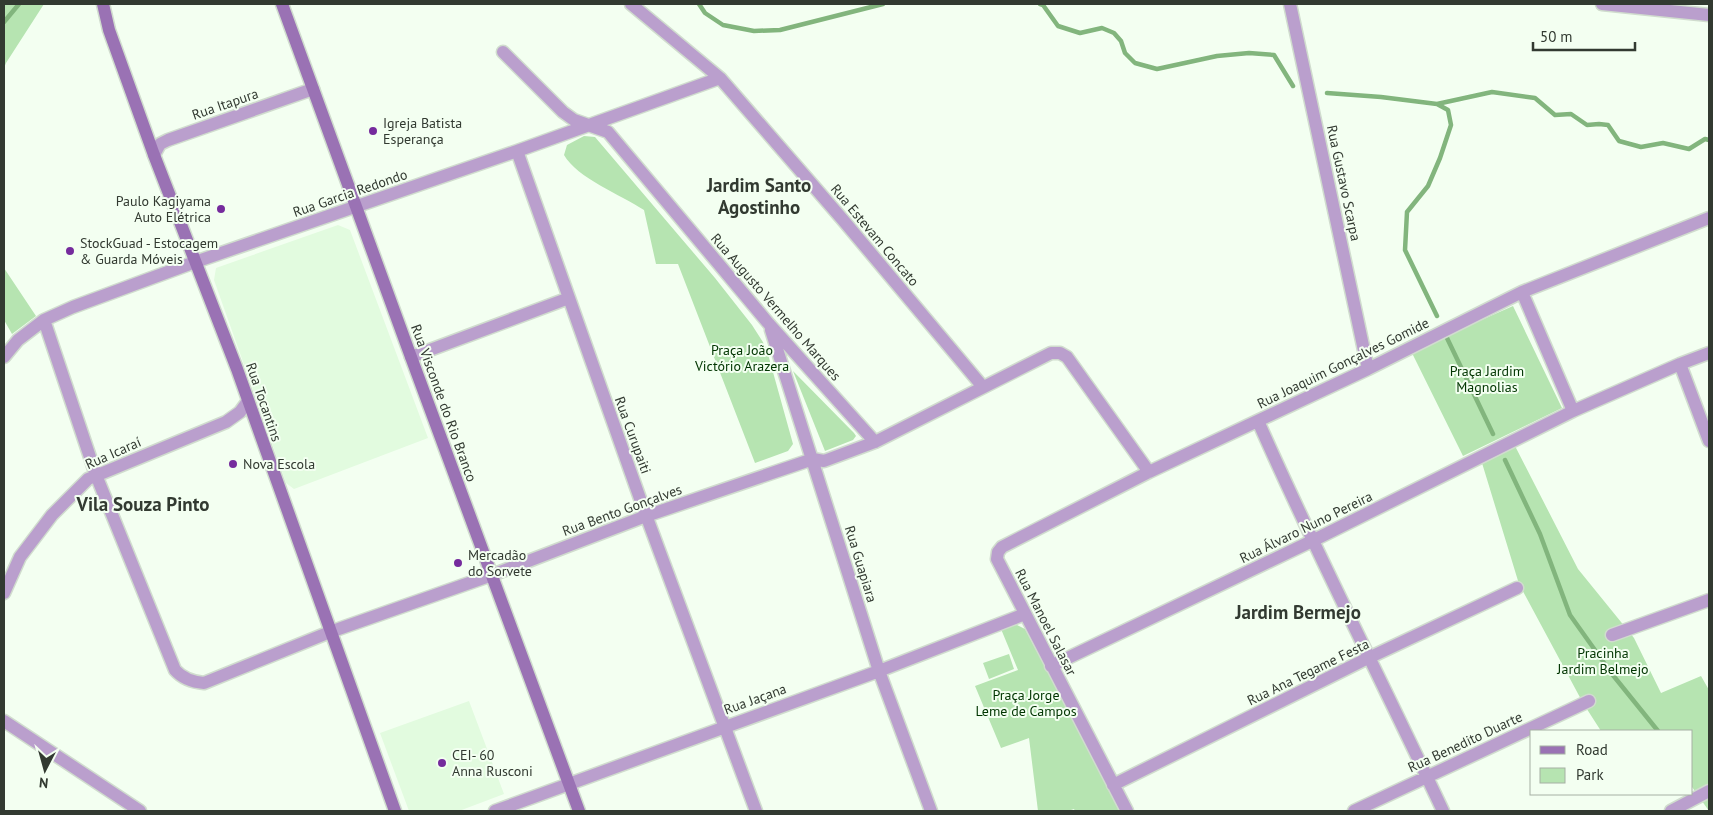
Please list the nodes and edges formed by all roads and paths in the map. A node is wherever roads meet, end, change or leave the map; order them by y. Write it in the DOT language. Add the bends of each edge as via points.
graph roads {
  1 [pos="103,4"];
  2 [pos="282,4"];
  3 [pos="631,4"];
  4 [pos="1290,4"];
  5 [pos="1602,4"];
  6 [pos="1709,15"];
  7 [pos="502,52"];
  8 [pos="720,78"];
  9 [pos="313,89"];
  10 [pos="589,125"];
  11 [pos="518,151"];
  12 [pos="154,155"];
  13 [pos="356,206"];
  14 [pos="1709,218"];
  15 [pos="195,262"];
  16 [pos="1522,292"];
  17 [pos="569,298"];
  18 [pos="44,320"];
  19 [pos="770,324"];
  20 [pos="1709,353"];
  21 [pos="4,357"];
  22 [pos="411,357"];
  23 [pos="1680,364"];
  24 [pos="1368,369"];
  25 [pos="983,387"];
  26 [pos="248,401"];
  27 [pos="1573,411"];
  28 [pos="1258,421"];
  29 [pos="1709,441"];
  30 [pos="875,442"];
  31 [pos="813,459"];
  32 [pos="1150,472"];
  33 [pos="96,475"];
  34 [pos="646,516"];
  35 [pos="1312,541"];
  36 [pos="998,552"];
  37 [pos="492,575"];
  38 [pos="1517,588"];
  39 [pos="4,593"];
  40 [pos="1709,600"];
  41 [pos="1025,614"];
  42 [pos="330,632"];
  43 [pos="1612,635"];
  44 [pos="1370,658"];
  45 [pos="1051,666"];
  46 [pos="879,671"];
  47 [pos="1590,701"];
  48 [pos="4,721"];
  49 [pos="726,726"];
  50 [pos="1427,777"];
  51 [pos="568,784"];
  52 [pos="1113,785"];
  53 [pos="1709,791"];
  54 [pos="140,811"];
  55 [pos="394,811"];
  56 [pos="495,811"];
  57 [pos="579,811"];
  58 [pos="756,811"];
  59 [pos="931,811"];
  60 [pos="1127,811"];
  61 [pos="1354,811"];
  62 [pos="1443,811"];
  63 [pos="1671,811"];
  1 -- 12 [label="main road, Rua Tocantins" via="109,30"];
  2 -- 9 [label="main road, Rua Visconde do Rio Branco"];
  3 -- 8 [label="street, Rua Estevam Concato"];
  4 -- 24 [label="street, Rua Gustavo Scarpa"];
  5 -- 6 [label="street"];
  7 -- 10 [label="street, Rua Augusto Vermelho Marques" via="563,112"];
  8 -- 10 [label="street, Rua Garcia Redondo"];
  8 -- 25 [label="street, Rua Estevam Concato"];
  9 -- 12 [label="street, Rua Itapura" via="168,140 160,144"];
  9 -- 13 [label="main road, Rua Visconde do Rio Branco"];
  10 -- 11 [label="street, Rua Garcia Redondo"];
  10 -- 19 [label="street, Rua Augusto Vermelho Marques" via="608,132"];
  11 -- 13 [label="street, Rua Garcia Redondo"];
  11 -- 17 [label="street, Rua Curupaiti"];
  12 -- 15 [label="main road, Rua Tocantins"];
  13 -- 15 [label="street, Rua Garcia Redondo"];
  13 -- 22 [label="main road, Rua Visconde do Rio Branco"];
  14 -- 16 [label="street, Rua Joaquim Gonçalves Gomide"];
  15 -- 18 [label="street, Rua Garcia Redondo"];
  15 -- 26 [label="main road, Rua Tocantins"];
  16 -- 24 [label="street, Rua Joaquim Gonçalves Gomide"];
  16 -- 27 [label="street"];
  17 -- 22 [label="street"];
  17 -- 34 [label="street, Rua Curupaiti"];
  18 -- 21 [label="street, Rua Garcia Redondo" via="18,340"];
  18 -- 33 [label="street"];
  19 -- 30 [label="street, Rua Augusto Vermelho Marques"];
  19 -- 31 [label="street, Rua Guapiara"];
  20 -- 23 [label="street, Rua Álvaro Nuno Pereira"];
  22 -- 37 [label="main road, Rua Visconde do Rio Branco"];
  23 -- 27 [label="street, Rua Álvaro Nuno Pereira"];
  23 -- 29 [label="street"];
  24 -- 28 [label="street, Rua Joaquim Gonçalves Gomide"];
  25 -- 30 [label="street, Rua Bento Gonçalves"];
  25 -- 32 [label="street, Rua Bento Gonçalves" via="1051,353 1068,357"];
  26 -- 33 [label="street, Rua Icaraí" via="226,422"];
  26 -- 42 [label="main road, Rua Tocantins"];
  27 -- 35 [label="street, Rua Álvaro Nuno Pereira"];
  28 -- 32 [label="street, Rua Joaquim Gonçalves Gomide"];
  28 -- 35 [label="street"];
  30 -- 31 [label="street, Rua Bento Gonçalves" via="824,461"];
  31 -- 34 [label="street, Rua Bento Gonçalves"];
  31 -- 46 [label="street, Rua Guapiara"];
  32 -- 36 [label="street, Rua Joaquim Gonçalves Gomide" via="1002,547"];
  33 -- 39 [label="street, Rua Icaraí" via="52,515 20,557"];
  33 -- 42 [label="street, Rua Bento Gonçalves" via="180,676 204,683"];
  34 -- 37 [label="street, Rua Bento Gonçalves"];
  34 -- 49 [label="street, Rua Curupaiti"];
  35 -- 44 [label="street"];
  35 -- 45 [label="street, Rua Álvaro Nuno Pereira"];
  36 -- 41 [label="street, Rua Manoel Salasar" via="997,559"];
  37 -- 42 [label="street, Rua Bento Gonçalves"];
  37 -- 51 [label="main road, Rua Visconde do Rio Branco"];
  38 -- 44 [label="street, Rua Ana Tegame Festa"];
  40 -- 43 [label="street"];
  41 -- 45 [label="street, Rua Manoel Salasar"];
  41 -- 46 [label="street, Rua Jaçana"];
  42 -- 55 [label="main road, Rua Tocantins"];
  44 -- 50 [label="street"];
  44 -- 52 [label="street, Rua Ana Tegame Festa"];
  45 -- 52 [label="street, Rua Manoel Salasar"];
  46 -- 49 [label="street, Rua Jaçana"];
  46 -- 59 [label="street, Rua Guapiara"];
  47 -- 50 [label="street, Rua Benedito Duarte"];
  48 -- 54 [label="street"];
  49 -- 51 [label="street, Rua Jaçana"];
  49 -- 58 [label="street, Rua Curupaiti"];
  50 -- 61 [label="street, Rua Benedito Duarte"];
  50 -- 62 [label="street"];
  51 -- 56 [label="street, Rua Jaçana"];
  51 -- 57 [label="main road, Rua Visconde do Rio Branco"];
  52 -- 60 [label="street, Rua Manoel Salasar"];
  53 -- 63 [label="street"];
}
